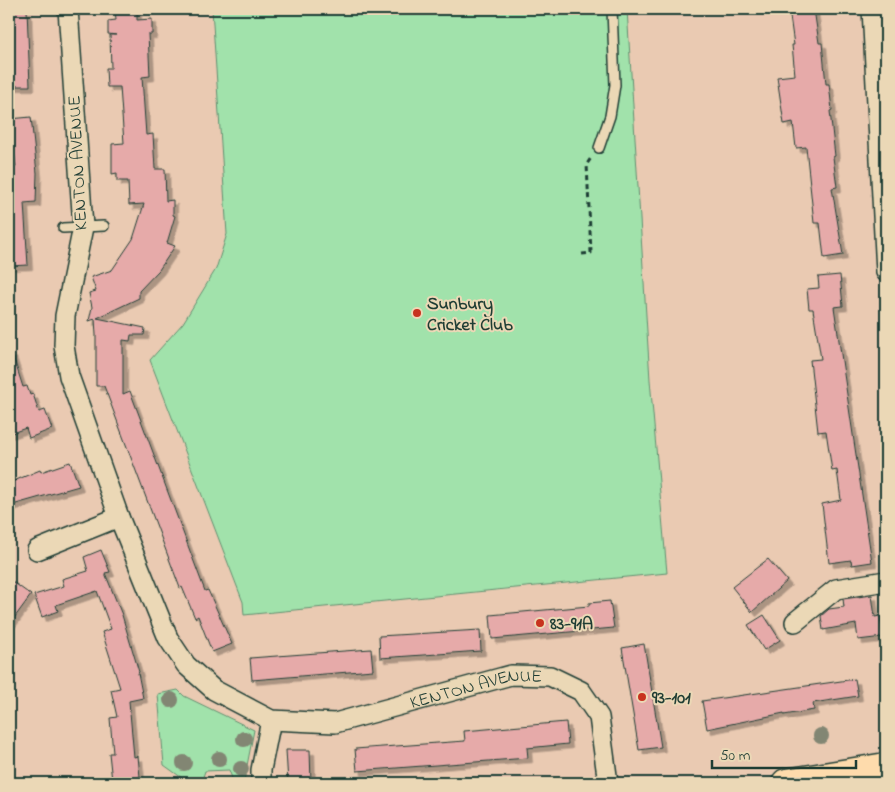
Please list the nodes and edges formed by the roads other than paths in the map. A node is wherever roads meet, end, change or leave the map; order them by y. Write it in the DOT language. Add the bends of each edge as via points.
graph roads {
  1 [pos="68,9"];
  2 [pos="612,9"];
  3 [pos="872,9"];
  4 [pos="881,77"];
  5 [pos="599,148"];
  6 [pos="104,226"];
  7 [pos="83,227"];
  8 [pos="64,228"];
  9 [pos="886,272"];
  10 [pos="119,517"];
  11 [pos="37,550"];
  12 [pos="886,581"];
  13 [pos="795,622"];
  14 [pos="271,720"];
  15 [pos="886,766"];
  16 [pos="261,783"];
  17 [pos="608,783"];
  18 [pos="786,783"];
  1 -- 7 [label="street, KENTON AVENUE"];
  2 -- 5 [label="lane" via="615,85 610,116"];
  3 -- 4 [label="street"];
  4 -- 9 [label="street"];
  6 -- 7 [label="lane"];
  7 -- 8 [label="lane"];
  7 -- 10 [label="street, KENTON AVENUE" via="65,316 64,346 69,376"];
  10 -- 11 [label="street"];
  10 -- 14 [label="street, KENTON AVENUE" via="168,638 186,666 214,690"];
  12 -- 13 [label="street" via="836,589"];
  14 -- 16 [label="street" via="260,770"];
  14 -- 17 [label="street, KENTON AVENUE" via="335,723 511,674 550,676 581,691 599,717"];
  15 -- 18 [label="highway"];
}
